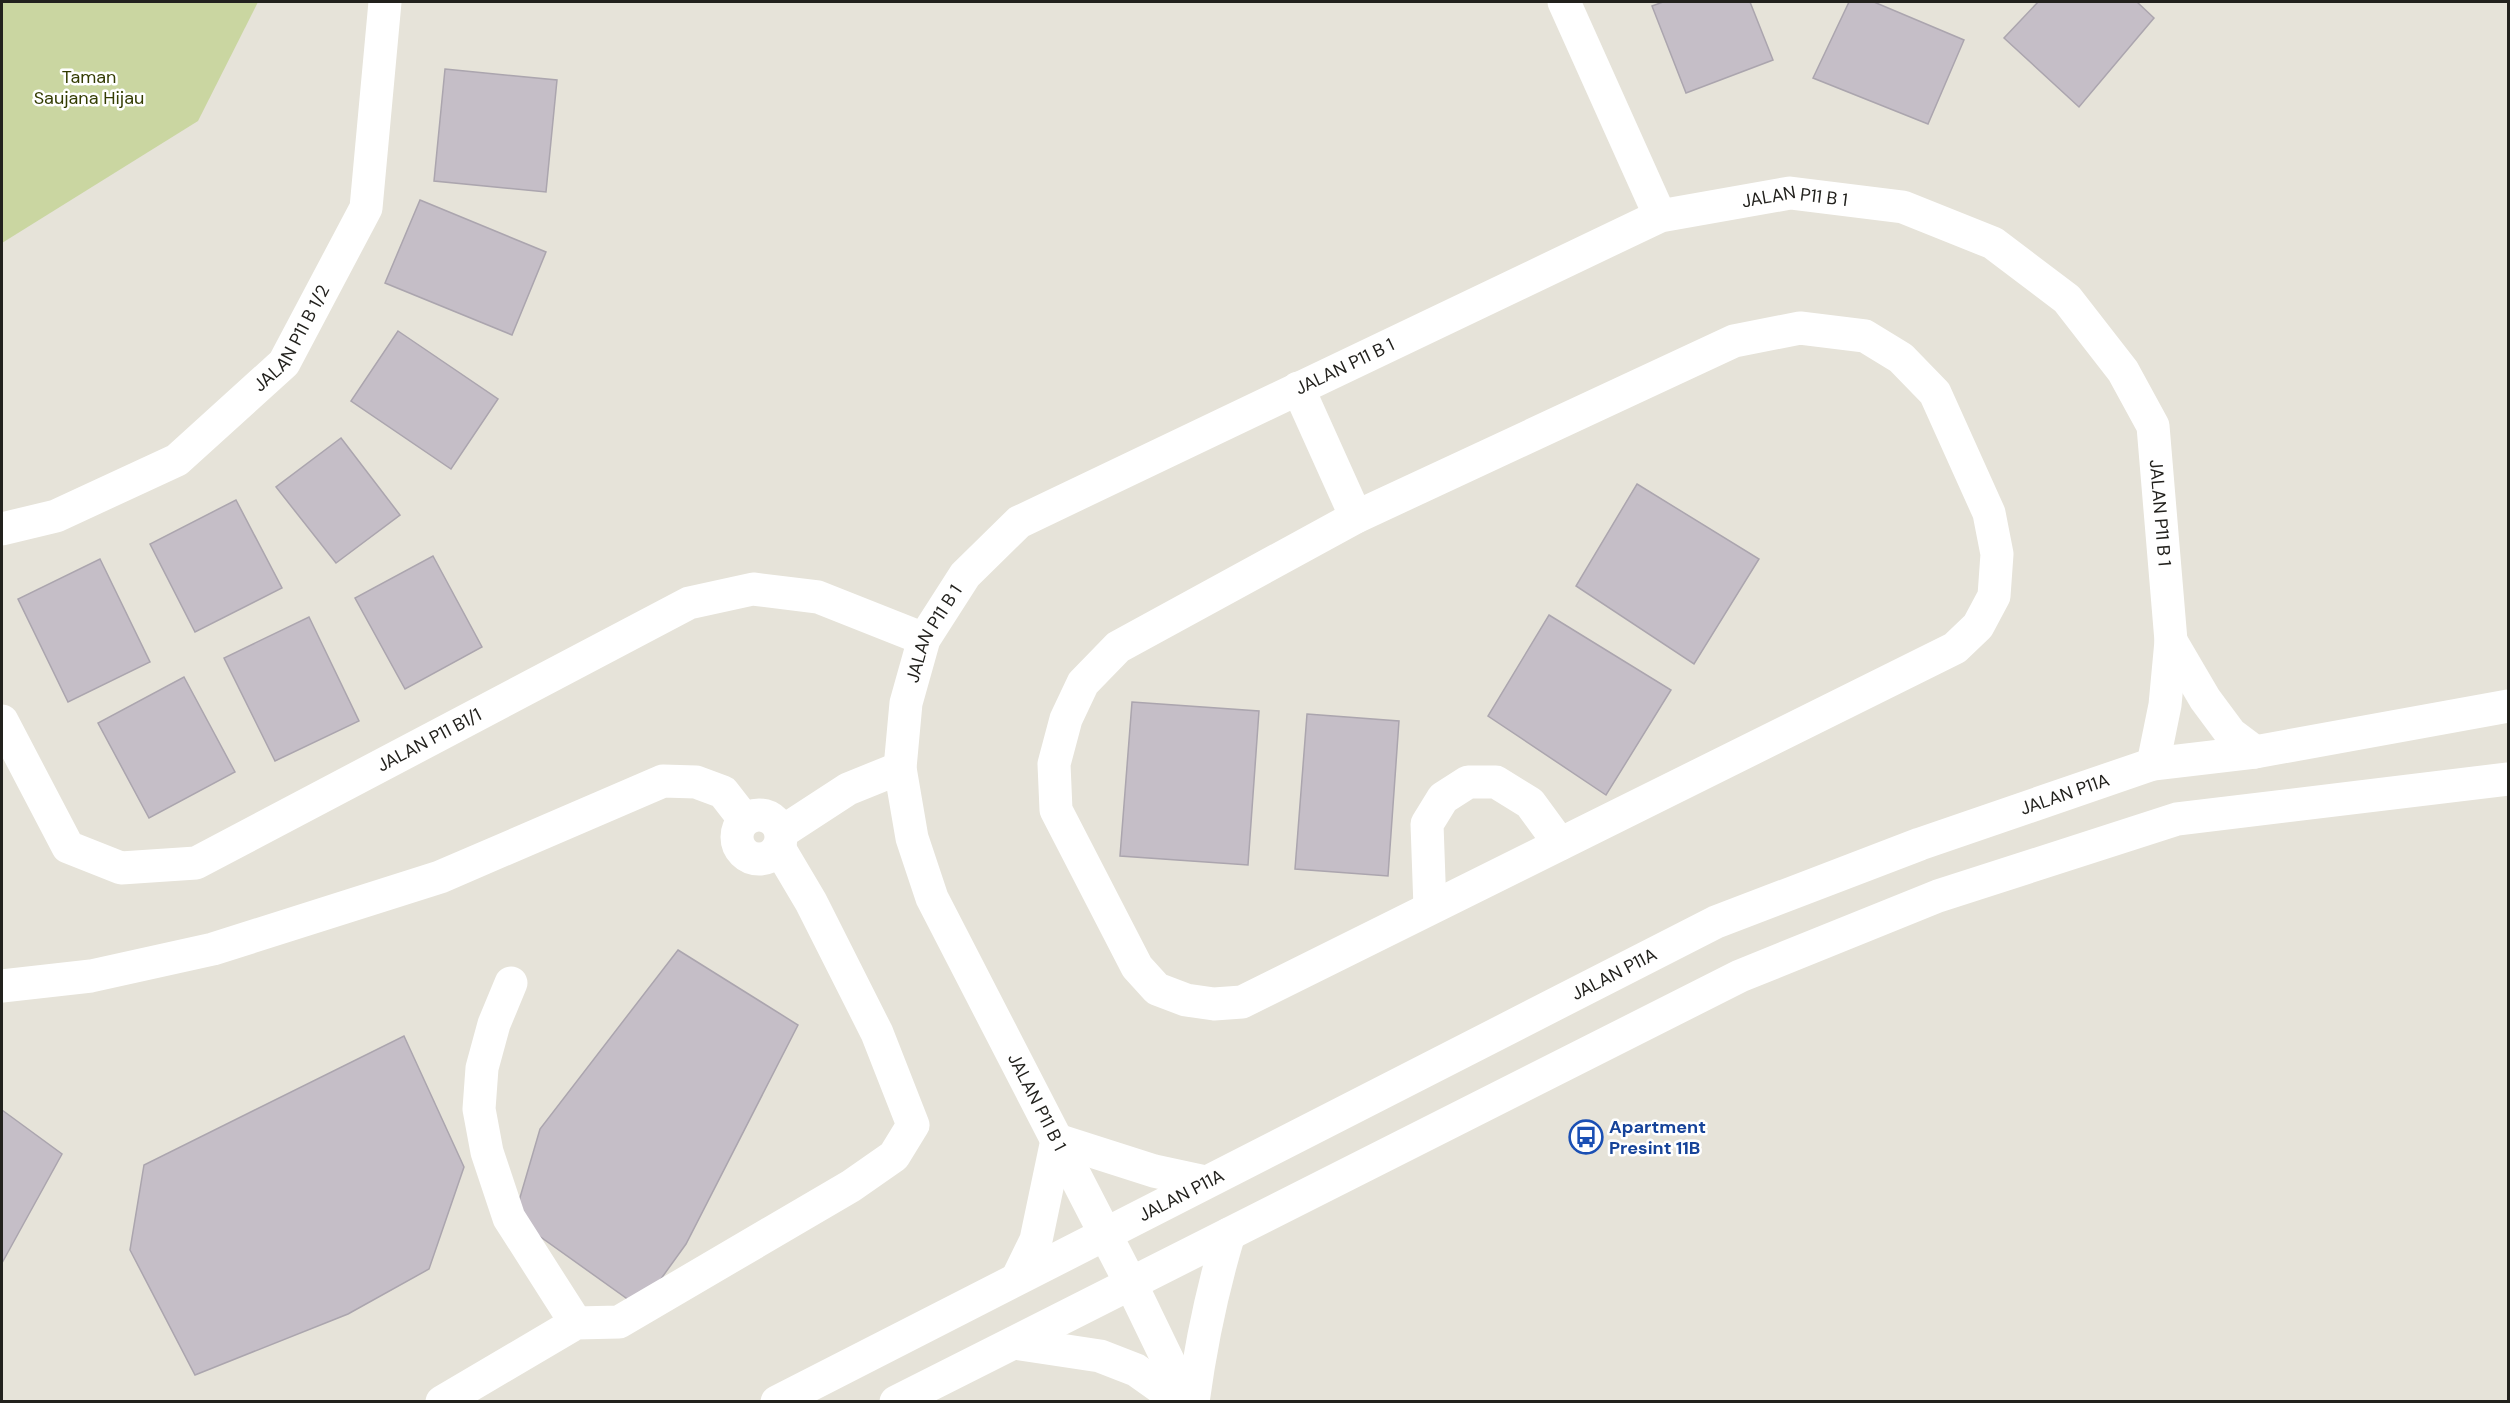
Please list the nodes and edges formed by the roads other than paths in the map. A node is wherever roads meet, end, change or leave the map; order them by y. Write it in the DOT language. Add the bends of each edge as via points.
graph roads {
  1 [pos="385,2"];
  2 [pos="1563,2"];
  3 [pos="1660,216"];
  4 [pos="1298,388"];
  5 [pos="1356,517"];
  6 [pos="2,529"];
  7 [pos="924,639"];
  8 [pos="2171,641"];
  9 [pos="2508,706"];
  10 [pos="2,721"];
  11 [pos="2255,752"];
  12 [pos="2153,764"];
  13 [pos="900,768"];
  14 [pos="2508,779"];
  15 [pos="781,840"];
  16 [pos="1560,844"];
  17 [pos="1430,908"];
  18 [pos="511,983"];
  19 [pos="2,986"];
  20 [pos="1057,1140"];
  21 [pos="1205,1182"];
  22 [pos="1104,1233"];
  23 [pos="1229,1234"];
  24 [pos="1018,1277"];
  25 [pos="1131,1284"];
  26 [pos="576,1323"];
  27 [pos="1014,1342"];
  28 [pos="442,1401"];
  29 [pos="777,1401"];
  30 [pos="896,1401"];
  31 [pos="1181,1401"];
  32 [pos="1188,1401"];
  33 [pos="1194,1401"];
  1 -- 6 [label="street, JALAN P11 B 1/2" via="366,208 284,363 177,460 56,516"];
  2 -- 3 [label="street"];
  3 -- 4 [label="street, JALAN P11 B 1"];
  3 -- 8 [label="street, JALAN P11 B 1" via="1790,193 1903,207 1993,243 2067,299 2123,371 2153,426"];
  4 -- 5 [label="street"];
  4 -- 7 [label="street, JALAN P11 B 1" via="1019,522 965,576"];
  5 -- 16 [label="street" via="1734,341 1800,328 1865,336 1901,358 1935,393 1989,513 1997,554 1994,596 1978,626 1954,648"];
  5 -- 17 [label="street" via="1118,647 1083,683 1065,719 1054,764 1056,810 1137,967 1157,989 1186,1000 1242,1002"];
  7 -- 10 [label="street, JALAN P11 B1/1" via="818,597 753,589 689,603 196,863 121,868 68,848"];
  7 -- 13 [label="street, JALAN P11 B 1" via="906,703"];
  8 -- 11 [label="street, JALAN P11 B 1" via="2231,734"];
  8 -- 12 [label="street, JALAN P11 B 1" via="2165,705"];
  9 -- 11 [label="street, JALAN P11A"];
  11 -- 12 [label="street, JALAN P11A"];
  12 -- 21 [label="street, JALAN P11A" via="1920,844 1716,922"];
  13 -- 15 [label="street" via="848,789"];
  13 -- 20 [label="street, JALAN P11 B 1" via="912,838 932,898"];
  14 -- 23 [label="street" via="2177,819 1938,896 1740,976"];
  15 -- 19 [label="street" via="767,858 752,858 740,848 737,833 744,819 723,792 696,782 663,781 440,877 213,949 91,976"];
  15 -- 26 [label="street" via="877,1033 914,1125 894,1156 693,1280 619,1322"];
  16 -- 17 [label="street"];
  16 -- 17 [label="street" via="1530,803 1496,782 1468,782 1443,798 1427,824"];
  18 -- 26 [label="street" via="482,1068 479,1109 487,1152 509,1218"];
  20 -- 21 [label="street" via="1154,1171"];
  20 -- 22 [label="street, JALAN P11 B 1"];
  20 -- 24 [label="street" via="1036,1240"];
  21 -- 22 [label="street, JALAN P11A"];
  22 -- 24 [label="street, JALAN P11A"];
  22 -- 25 [label="street, JALAN P11 B 1"];
  23 -- 25 [label="street"];
  23 -- 33 [label="street" via="1202,1336"];
  24 -- 29 [label="street, JALAN P11A"];
  25 -- 27 [label="street"];
  25 -- 32 [label="street, JALAN P11 B 1"];
  26 -- 28 [label="street"];
  27 -- 30 [label="street"];
  27 -- 31 [label="street" via="1100,1356 1136,1370"];
}
